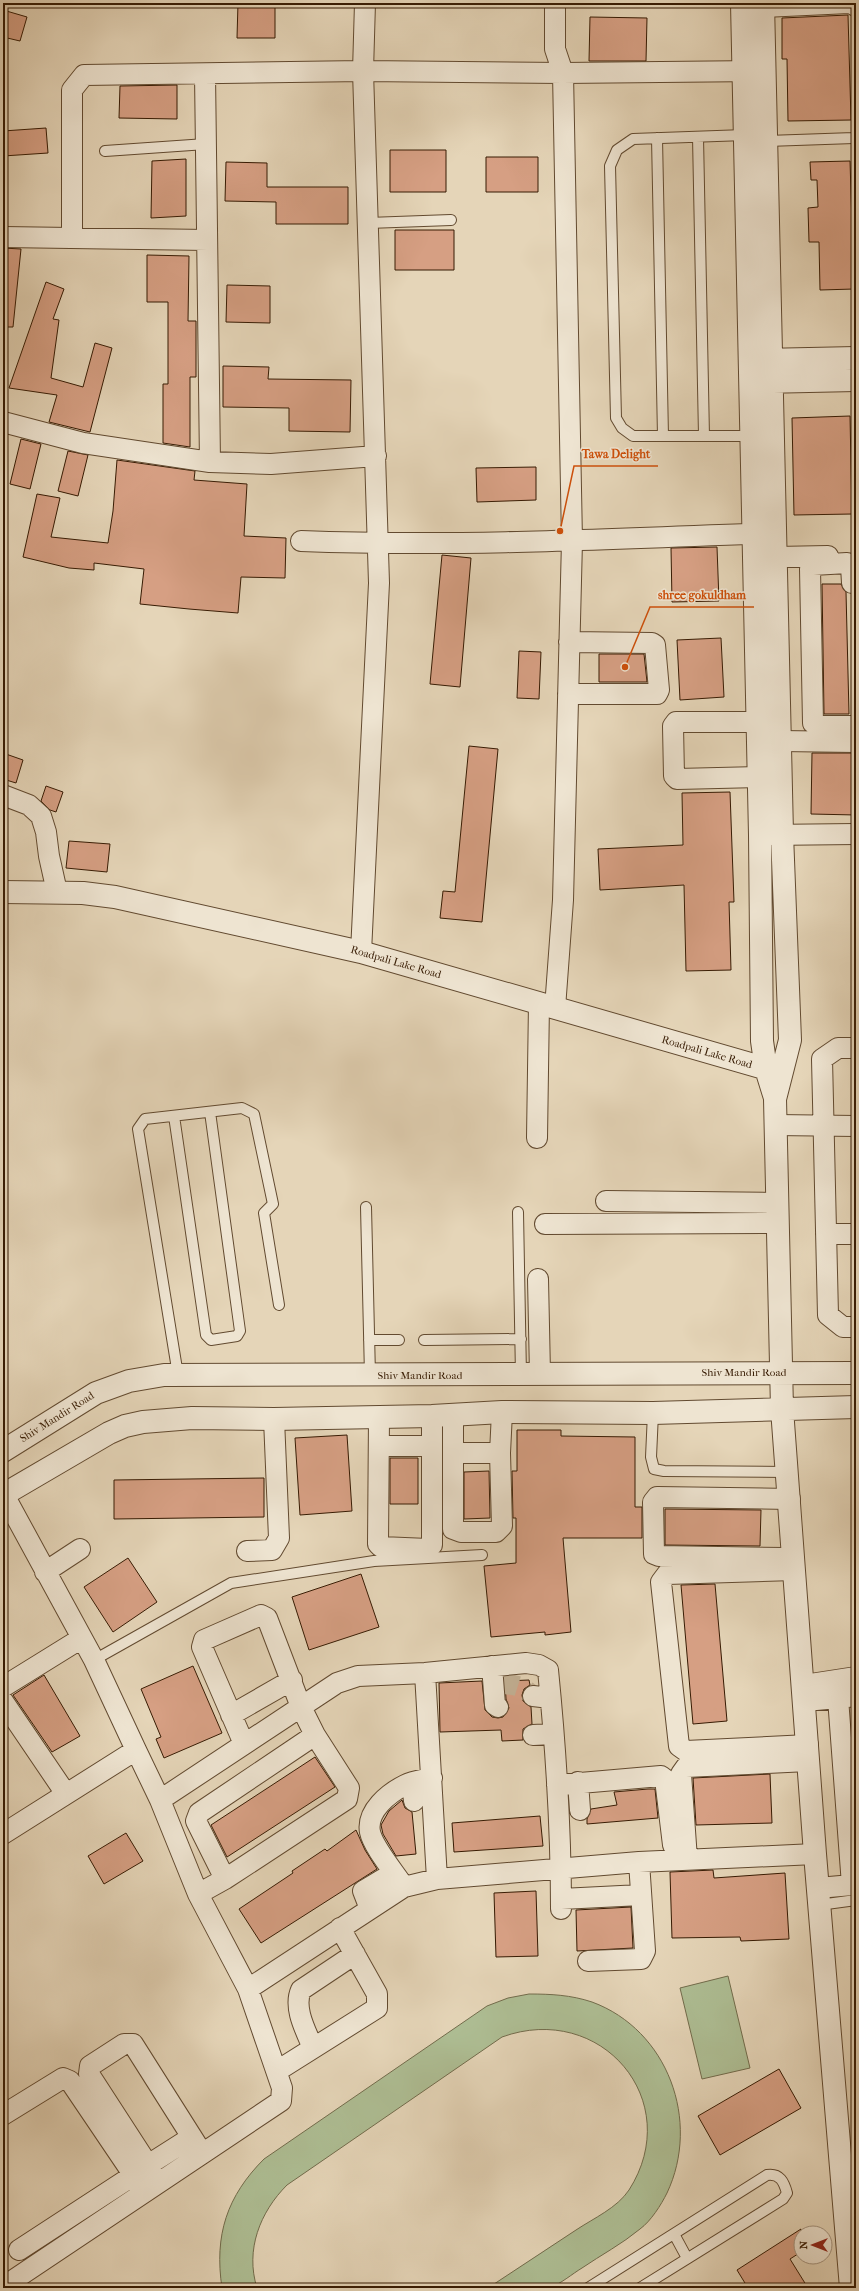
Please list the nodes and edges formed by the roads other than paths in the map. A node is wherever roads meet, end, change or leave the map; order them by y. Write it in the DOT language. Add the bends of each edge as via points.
graph roads {
  1 [pos="365,3"];
  2 [pos="555,3"];
  3 [pos="742,3"];
  4 [pos="764,8"];
  5 [pos="856,12"];
  6 [pos="363,70"];
  7 [pos="743,71"];
  8 [pos="765,71"];
  9 [pos="563,73"];
  10 [pos="205,74"];
  11 [pos="745,135"];
  12 [pos="856,135"];
  13 [pos="698,137"];
  14 [pos="656,138"];
  15 [pos="767,141"];
  16 [pos="206,144"];
  17 [pos="105,151"];
  18 [pos="451,220"];
  19 [pos="368,223"];
  20 [pos="3,237"];
  21 [pos="72,237"];
  22 [pos="207,240"];
  23 [pos="856,358"];
  24 [pos="750,360"];
  25 [pos="772,360"];
  26 [pos="856,380"];
  27 [pos="750,382"];
  28 [pos="772,382"];
  29 [pos="3,422"];
  30 [pos="663,436"];
  31 [pos="704,436"];
  32 [pos="751,436"];
  33 [pos="376,456"];
  34 [pos="210,462"];
  35 [pos="776,533"];
  36 [pos="754,534"];
  37 [pos="301,541"];
  38 [pos="572,541"];
  39 [pos="378,544"];
  40 [pos="856,555"];
  41 [pos="776,556"];
  42 [pos="852,583"];
  43 [pos="569,642"];
  44 [pos="568,694"];
  45 [pos="758,722"];
  46 [pos="856,726"];
  47 [pos="780,741"];
  48 [pos="856,742"];
  49 [pos="759,777"];
  50 [pos="3,795"];
  51 [pos="856,821"];
  52 [pos="782,828"];
  53 [pos="856,834"];
  54 [pos="760,835"];
  55 [pos="3,892"];
  56 [pos="57,892"];
  57 [pos="361,952"];
  58 [pos="547,1005"];
  59 [pos="856,1048"];
  60 [pos="774,1071"];
  61 [pos="210,1112"];
  62 [pos="174,1116"];
  63 [pos="774,1125"];
  64 [pos="824,1125"];
  65 [pos="856,1126"];
  66 [pos="537,1138"];
  67 [pos="606,1201"];
  68 [pos="366,1207"];
  69 [pos="518,1212"];
  70 [pos="777,1213"];
  71 [pos="545,1224"];
  72 [pos="826,1234"];
  73 [pos="856,1234"];
  74 [pos="538,1279"];
  75 [pos="279,1305"];
  76 [pos="856,1327"];
  77 [pos="521,1339"];
  78 [pos="369,1340"];
  79 [pos="399,1340"];
  80 [pos="424,1340"];
  81 [pos="782,1372"];
  82 [pos="856,1373"];
  83 [pos="530,1374"];
  84 [pos="178,1375"];
  85 [pos="370,1375"];
  86 [pos="856,1407"];
  87 [pos="782,1409"];
  88 [pos="502,1412"];
  89 [pos="653,1413"];
  90 [pos="442,1416"];
  91 [pos="379,1417"];
  92 [pos="274,1419"];
  93 [pos="379,1446"];
  94 [pos="431,1446"];
  95 [pos="3,1451"];
  96 [pos="453,1453"];
  97 [pos="500,1453"];
  98 [pos="788,1472"];
  99 [pos="3,1494"];
  100 [pos="790,1499"];
  101 [pos="80,1549"];
  102 [pos="247,1551"];
  103 [pos="482,1555"];
  104 [pos="794,1564"];
  105 [pos="46,1572"];
  106 [pos="82,1638"];
  107 [pos="94,1660"];
  108 [pos="425,1673"];
  109 [pos="856,1677"];
  110 [pos="495,1678"];
  111 [pos="292,1680"];
  112 [pos="3,1687"];
  113 [pos="843,1691"];
  114 [pos="804,1693"];
  115 [pos="3,1701"];
  116 [pos="301,1706"];
  117 [pos="498,1707"];
  118 [pos="231,1715"];
  119 [pos="553,1734"];
  120 [pos="315,1735"];
  121 [pos="533,1735"];
  122 [pos="244,1744"];
  123 [pos="136,1750"];
  124 [pos="808,1753"];
  125 [pos="432,1778"];
  126 [pos="578,1782"];
  127 [pos="557,1785"];
  128 [pos="66,1794"];
  129 [pos="160,1800"];
  130 [pos="580,1810"];
  131 [pos="3,1834"];
  132 [pos="815,1854"];
  133 [pos="681,1859"];
  134 [pos="638,1862"];
  135 [pos="561,1868"];
  136 [pos="437,1879"];
  137 [pos="225,1880"];
  138 [pos="398,1890"];
  139 [pos="855,1890"];
  140 [pos="198,1894"];
  141 [pos="641,1895"];
  142 [pos="819,1896"];
  143 [pos="340,1928"];
  144 [pos="355,1954"];
  145 [pos="588,1961"];
  146 [pos="248,1989"];
  147 [pos="313,2048"];
  148 [pos="277,2071"];
  149 [pos="3,2115"];
  150 [pos="197,2145"];
  151 [pos="141,2170"];
  152 [pos="152,2187"];
  153 [pos="57,2225"];
  154 [pos="674,2234"];
  155 [pos="68,2244"];
  156 [pos="19,2250"];
  157 [pos="687,2258"];
  158 [pos="3,2287"];
  159 [pos="588,2288"];
  160 [pos="640,2288"];
  161 [pos="851,2288"];
  1 -- 6 [label="street"];
  2 -- 9 [label="street" via="555,49"];
  3 -- 7 [label="street"];
  4 -- 5 [label="lane" via="849,8"];
  4 -- 8 [label="street"];
  6 -- 9 [label="street"];
  6 -- 10 [label="street"];
  6 -- 19 [label="street"];
  7 -- 8 [label="street"];
  7 -- 9 [label="street"];
  7 -- 11 [label="street"];
  8 -- 15 [label="street"];
  9 -- 38 [label="street"];
  10 -- 16 [label="street"];
  10 -- 21 [label="street" via="95,74 84,75 76,82 72,90"];
  11 -- 13 [label="lane"];
  11 -- 24 [label="street"];
  12 -- 15 [label="lane" via="854,138"];
  13 -- 14 [label="lane"];
  13 -- 31 [label="lane"];
  14 -- 30 [label="lane"];
  14 -- 30 [label="lane" via="633,139 617,150 610,166 610,182 616,418 622,428 633,436"];
  15 -- 25 [label="street"];
  16 -- 17 [label="lane"];
  16 -- 22 [label="street"];
  18 -- 19 [label="lane"];
  19 -- 33 [label="street"];
  20 -- 21 [label="street"];
  21 -- 22 [label="street"];
  22 -- 34 [label="street"];
  23 -- 25 [label="street"];
  24 -- 25 [label="street"];
  24 -- 27 [label="street"];
  25 -- 28 [label="street"];
  26 -- 28 [label="street"];
  27 -- 28 [label="street"];
  27 -- 32 [label="street"];
  28 -- 35 [label="street"];
  29 -- 34 [label="street" via="83,443"];
  30 -- 31 [label="lane"];
  31 -- 32 [label="lane"];
  32 -- 36 [label="street"];
  33 -- 34 [label="street" via="271,464"];
  33 -- 39 [label="street"];
  35 -- 36 [label="street"];
  35 -- 41 [label="street"];
  36 -- 38 [label="street"];
  36 -- 45 [label="street"];
  37 -- 39 [label="street"];
  38 -- 39 [label="street"];
  38 -- 43 [label="street"];
  39 -- 57 [label="street" via="379,583"];
  40 -- 41 [label="street"];
  41 -- 47 [label="street"];
  42 -- 46 [label="street" via="851,566 847,563 813,565 810,569 813,723 818,726"];
  43 -- 44 [label="street"];
  43 -- 44 [label="street" via="652,643 655,645 659,690 657,694"];
  44 -- 58 [label="street" via="563,900"];
  45 -- 49 [label="street"];
  45 -- 49 [label="street" via="676,722 673,726 674,776 677,779"];
  47 -- 48 [label="street"];
  47 -- 52 [label="street"];
  49 -- 54 [label="street"];
  50 -- 56 [label="street" via="29,805 41,816 45,824 48,856"];
  51 -- 52 [label="street"];
  52 -- 53 [label="street"];
  52 -- 54 [label="street"];
  52 -- 60 [label="street" via="790,1040"];
  54 -- 60 [label="street" via="762,1041"];
  55 -- 56 [label="street, Roadpali Lake Road"];
  56 -- 57 [label="street, Roadpali Lake Road" via="115,897"];
  57 -- 58 [label="street, Roadpali Lake Road"];
  58 -- 60 [label="street, Roadpali Lake Road"];
  58 -- 66 [label="street"];
  59 -- 64 [label="street" via="838,1048 822,1059"];
  60 -- 63 [label="street"];
  61 -- 62 [label="lane"];
  61 -- 62 [label="lane" via="240,1331 237,1336 211,1340 206,1335"];
  61 -- 75 [label="lane" via="242,1108 254,1114 273,1204 264,1213"];
  62 -- 84 [label="lane" via="144,1119 138,1129"];
  63 -- 64 [label="street"];
  63 -- 70 [label="street"];
  64 -- 65 [label="street"];
  64 -- 72 [label="street"];
  67 -- 70 [label="street"];
  68 -- 78 [label="lane"];
  69 -- 77 [label="lane"];
  70 -- 71 [label="street"];
  70 -- 81 [label="street"];
  72 -- 73 [label="street"];
  72 -- 76 [label="street" via="828,1315 843,1327"];
  74 -- 83 [label="street"];
  77 -- 80 [label="lane"];
  77 -- 83 [label="lane"];
  78 -- 79 [label="lane"];
  78 -- 85 [label="lane"];
  81 -- 82 [label="street, Shiv Mandir Road"];
  81 -- 83 [label="street, Shiv Mandir Road"];
  81 -- 87 [label="street"];
  83 -- 85 [label="street, Shiv Mandir Road"];
  84 -- 85 [label="street, Shiv Mandir Road"];
  84 -- 95 [label="street, Shiv Mandir Road" via="129,1381 96,1393"];
  86 -- 87 [label="street"];
  87 -- 89 [label="street"];
  87 -- 98 [label="street"];
  88 -- 89 [label="street"];
  88 -- 90 [label="street"];
  88 -- 97 [label="street"];
  89 -- 98 [label="lane" via="651,1456 654,1469"];
  90 -- 91 [label="street"];
  90 -- 94 [label="street"];
  90 -- 96 [label="street"];
  91 -- 92 [label="street"];
  91 -- 93 [label="street"];
  92 -- 99 [label="street" via="179,1419 125,1426"];
  92 -- 102 [label="street" via="279,1538 272,1550"];
  93 -- 94 [label="street"];
  93 -- 94 [label="street" via="378,1544 381,1547 428,1549 432,1545"];
  96 -- 97 [label="street"];
  96 -- 97 [label="street" via="453,1529 461,1532 496,1532 502,1526"];
  98 -- 100 [label="street"];
  99 -- 105 [label="street"];
  100 -- 104 [label="street"];
  100 -- 104 [label="street" via="658,1497 653,1502 654,1554"];
  101 -- 105 [label="street"];
  103 -- 107 [label="lane" via="374,1561 231,1583"];
  104 -- 114 [label="street"];
  104 -- 124 [label="street" via="667,1574 661,1582 678,1746 686,1751"];
  105 -- 106 [label="street"];
  106 -- 107 [label="street"];
  106 -- 112 [label="street"];
  107 -- 123 [label="street"];
  108 -- 110 [label="street"];
  108 -- 116 [label="street" via="358,1676 337,1683"];
  108 -- 125 [label="street"];
  109 -- 113 [label="street"];
  110 -- 117 [label="street" via="495,1705"];
  110 -- 119 [label="street" via="526,1663 539,1665 548,1670 542,1697"];
  111 -- 116 [label="street"];
  111 -- 118 [label="street"];
  111 -- 118 [label="street" via="267,1618 261,1615 204,1640 202,1647"];
  113 -- 114 [label="street"];
  113 -- 139 [label="street"];
  114 -- 124 [label="street"];
  115 -- 128 [label="street"];
  116 -- 120 [label="street"];
  116 -- 122 [label="street"];
  118 -- 122 [label="street"];
  119 -- 121 [label="street"];
  119 -- 127 [label="street"];
  120 -- 137 [label="street" via="199,1813 196,1821"];
  120 -- 137 [label="street" via="349,1788 347,1799"];
  122 -- 129 [label="street"];
  123 -- 128 [label="street"];
  123 -- 129 [label="street"];
  124 -- 132 [label="street"];
  124 -- 133 [label="street" via="686,1767 681,1774"];
  125 -- 136 [label="street"];
  125 -- 138 [label="street" via="413,1792 406,1785 379,1805 370,1825 370,1833"];
  126 -- 127 [label="street"];
  126 -- 130 [label="street"];
  126 -- 133 [label="street" via="661,1776 665,1779"];
  127 -- 135 [label="street"];
  128 -- 131 [label="street"];
  129 -- 140 [label="street"];
  132 -- 133 [label="street"];
  132 -- 142 [label="street"];
  133 -- 134 [label="street"];
  134 -- 135 [label="street"];
  134 -- 141 [label="street"];
  135 -- 136 [label="street"];
  135 -- 141 [label="street" via="562,1904"];
  136 -- 138 [label="street"];
  137 -- 140 [label="street"];
  138 -- 143 [label="street"];
  139 -- 142 [label="street"];
  140 -- 146 [label="street"];
  141 -- 145 [label="street" via="645,1951 641,1959"];
  142 -- 161 [label="street"];
  143 -- 144 [label="street"];
  143 -- 146 [label="street"];
  144 -- 147 [label="street" via="301,1990 297,1998"];
  144 -- 147 [label="street" via="378,1994 377,2008"];
  146 -- 148 [label="street"];
  147 -- 148 [label="street"];
  148 -- 150 [label="street" via="282,2088 281,2101"];
  149 -- 151 [label="street" via="63,2078 70,2081"];
  150 -- 151 [label="street"];
  150 -- 151 [label="street" via="133,2044 124,2044 90,2066 89,2074"];
  150 -- 152 [label="street"];
  151 -- 152 [label="street"];
  151 -- 153 [label="street"];
  152 -- 155 [label="street"];
  153 -- 155 [label="street"];
  153 -- 156 [label="street"];
  154 -- 157 [label="lane"];
  154 -- 157 [label="lane" via="768,2175 780,2177 786,2187 787,2193 783,2199"];
  154 -- 159 [label="lane"];
  155 -- 158 [label="street"];
  157 -- 160 [label="lane"];
}
